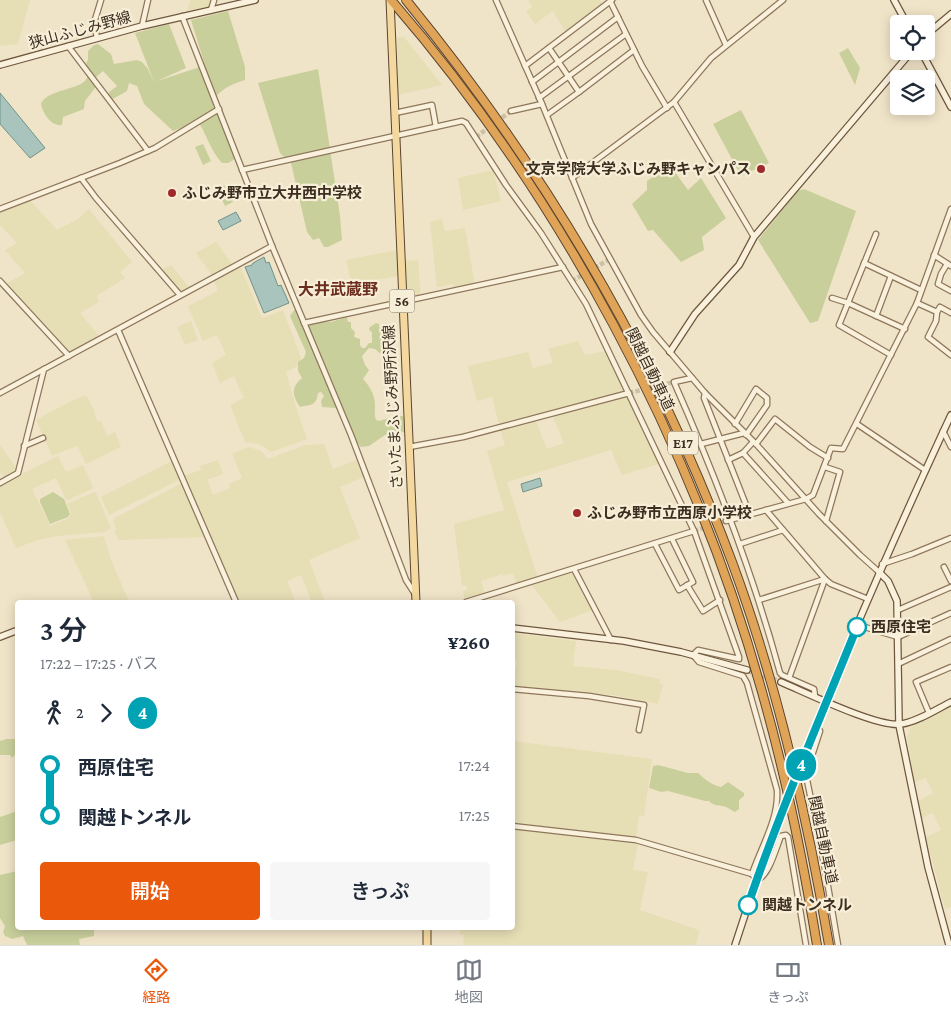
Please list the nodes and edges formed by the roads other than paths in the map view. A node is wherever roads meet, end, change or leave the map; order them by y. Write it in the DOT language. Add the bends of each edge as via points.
graph roads {
  1 [pos="101,0"];
  2 [pos="148,0"];
  3 [pos="214,0"];
  4 [pos="255,0"];
  5 [pos="390,0"];
  6 [pos="406,0"];
  7 [pos="496,0"];
  8 [pos="706,0"];
  9 [pos="783,0"];
  10 [pos="894,0"];
  11 [pos="608,1"];
  12 [pos="211,10"];
  13 [pos="951,14"];
  14 [pos="902,15"];
  15 [pos="182,16"];
  16 [pos="618,17"];
  17 [pos="142,26"];
  18 [pos="935,27"];
  19 [pos="626,34"];
  20 [pos="97,38"];
  21 [pos="726,45"];
  22 [pos="68,46"];
  23 [pos="549,48"];
  24 [pos="634,50"];
  25 [pos="904,60"];
  26 [pos="927,60"];
  27 [pos="559,62"];
  28 [pos="0,65"];
  29 [pos="525,66"];
  30 [pos="570,77"];
  31 [pos="532,82"];
  32 [pos="579,92"];
  33 [pos="539,98"];
  34 [pos="674,102"];
  35 [pos="542,104"];
  36 [pos="951,107"];
  37 [pos="666,108"];
  38 [pos="219,109"];
  39 [pos="511,111"];
  40 [pos="395,113"];
  41 [pos="546,115"];
  42 [pos="436,127"];
  43 [pos="395,137"];
  44 [pos="148,151"];
  45 [pos="242,170"];
  46 [pos="81,178"];
  47 [pos="572,178"];
  48 [pos="0,209"];
  49 [pos="951,209"];
  50 [pos="876,234"];
  51 [pos="754,237"];
  52 [pos="272,246"];
  53 [pos="934,254"];
  54 [pos="864,263"];
  55 [pos="949,265"];
  56 [pos="563,267"];
  57 [pos="891,276"];
  58 [pos="0,281"];
  59 [pos="921,290"];
  60 [pos="951,290"];
  61 [pos="180,296"];
  62 [pos="832,298"];
  63 [pos="403,303"];
  64 [pos="917,303"];
  65 [pos="848,304"];
  66 [pos="937,312"];
  67 [pos="951,312"];
  68 [pos="876,316"];
  69 [pos="304,324"];
  70 [pos="905,329"];
  71 [pos="118,330"];
  72 [pos="670,352"];
  73 [pos="891,355"];
  74 [pos="951,355"];
  75 [pos="69,356"];
  76 [pos="44,369"];
  77 [pos="692,378"];
  78 [pos="0,393"];
  79 [pos="629,393"];
  80 [pos="705,393"];
  81 [pos="951,415"];
  82 [pos="736,424"];
  83 [pos="857,424"];
  84 [pos="944,431"];
  85 [pos="745,434"];
  86 [pos="43,438"];
  87 [pos="720,440"];
  88 [pos="754,443"];
  89 [pos="701,444"];
  90 [pos="24,446"];
  91 [pos="951,447"];
  92 [pos="409,448"];
  93 [pos="743,453"];
  94 [pos="828,458"];
  95 [pos="728,460"];
  96 [pos="825,467"];
  97 [pos="925,470"];
  98 [pos="0,483"];
  99 [pos="806,500"];
  100 [pos="788,503"];
  101 [pos="766,510"];
  102 [pos="750,514"];
  103 [pos="728,520"];
  104 [pos="826,521"];
  105 [pos="783,530"];
  106 [pos="694,532"];
  107 [pos="951,538"];
  108 [pos="672,539"];
  109 [pos="655,544"];
  110 [pos="740,544"];
  111 [pos="882,564"];
  112 [pos="944,568"];
  113 [pos="574,569"];
  114 [pos="879,572"];
  115 [pos="826,579"];
  116 [pos="951,581"];
  117 [pos="687,585"];
  118 [pos="951,587"];
  119 [pos="416,599"];
  120 [pos="868,599"];
  121 [pos="235,600"];
  122 [pos="473,600"];
  123 [pos="720,600"];
  124 [pos="758,600"];
  125 [pos="898,610"];
  126 [pos="951,613"];
  127 [pos="858,625"];
  128 [pos="515,628"];
  129 [pos="15,631"];
  130 [pos="0,637"];
  131 [pos="898,637"];
  132 [pos="951,639"];
  133 [pos="611,640"];
  134 [pos="693,654"];
  135 [pos="898,664"];
  136 [pos="951,666"];
  137 [pos="747,670"];
  138 [pos="789,678"];
  139 [pos="780,682"];
  140 [pos="515,689"];
  141 [pos="815,696"];
  142 [pos="826,700"];
  143 [pos="951,702"];
  144 [pos="929,713"];
  145 [pos="816,725"];
  146 [pos="899,725"];
  147 [pos="639,730"];
  148 [pos="802,761"];
  149 [pos="782,813"];
  150 [pos="515,826"];
  151 [pos="752,874"];
  152 [pos="757,880"];
  153 [pos="426,930"];
  154 [pos="427,945"];
  155 [pos="735,945"];
  156 [pos="806,945"];
  157 [pos="817,945"];
  158 [pos="829,945"];
  159 [pos="838,945"];
  160 [pos="949,945"];
  1 -- 20 [label="street" via="94,23"];
  2 -- 17 [label="street"];
  3 -- 12 [label="street"];
  4 -- 12 [label="street, 狭山ふじみ野線"];
  5 -- 40 [label="main road, さいたまふじみ野所沢線 / 56"];
  5 -- 157 [label="highway, 関越自動車道 / E17" via="484,118 548,212 609,317 678,459 722,569 762,690 800,844"];
  6 -- 158 [label="highway, 関越自動車道 / E17" via="494,113 557,207 619,312 673,420 733,565 772,686 798,787"];
  7 -- 29 [label="street"];
  8 -- 21 [label="street"];
  9 -- 21 [label="street"];
  10 -- 14 [label="street"];
  11 -- 16 [label="street"];
  11 -- 23 [label="street"];
  12 -- 15 [label="street, 狭山ふじみ野線"];
  13 -- 18 [label="street"];
  15 -- 17 [label="street, 狭山ふじみ野線"];
  15 -- 38 [label="street"];
  16 -- 19 [label="street"];
  16 -- 27 [label="street"];
  17 -- 20 [label="street, 狭山ふじみ野線"];
  19 -- 24 [label="street"];
  19 -- 30 [label="street"];
  20 -- 22 [label="street, 狭山ふじみ野線"];
  21 -- 34 [label="street"];
  22 -- 28 [label="street, 狭山ふじみ野線"];
  22 -- 44 [label="street"];
  23 -- 27 [label="street"];
  23 -- 29 [label="street"];
  24 -- 32 [label="street"];
  24 -- 37 [label="street"];
  25 -- 51 [label="street"];
  26 -- 36 [label="street"];
  27 -- 30 [label="street"];
  27 -- 31 [label="street"];
  29 -- 31 [label="street"];
  30 -- 32 [label="street"];
  30 -- 33 [label="street"];
  31 -- 33 [label="street"];
  32 -- 41 [label="street"];
  33 -- 35 [label="street"];
  34 -- 37 [label="street"];
  34 -- 51 [label="street"];
  35 -- 39 [label="street"];
  35 -- 41 [label="street"];
  37 -- 47 [label="street"];
  38 -- 44 [label="street"];
  38 -- 45 [label="street"];
  40 -- 42 [label="street" via="432,105"];
  40 -- 43 [label="main road, さいたまふじみ野所沢線 / 56"];
  41 -- 47 [label="street"];
  42 -- 43 [label="street"];
  42 -- 56 [label="street" via="466,123"];
  43 -- 45 [label="street"];
  43 -- 63 [label="main road, さいたまふじみ野所沢線 / 56"];
  44 -- 46 [label="street"];
  45 -- 52 [label="street"];
  46 -- 48 [label="street"];
  46 -- 61 [label="street"];
  47 -- 72 [label="street" via="591,224 640,315"];
  49 -- 53 [label="street"];
  50 -- 54 [label="street"];
  51 -- 72 [label="street" via="740,265 695,314"];
  52 -- 61 [label="street"];
  52 -- 69 [label="street"];
  53 -- 55 [label="street"];
  53 -- 59 [label="street"];
  54 -- 57 [label="street"];
  54 -- 65 [label="street"];
  55 -- 60 [label="street" via="938,284"];
  56 -- 63 [label="street"];
  56 -- 79 [label="street" via="586,304"];
  57 -- 59 [label="street"];
  57 -- 68 [label="street"];
  58 -- 75 [label="street"];
  59 -- 64 [label="street"];
  61 -- 71 [label="street"];
  62 -- 65 [label="street"];
  63 -- 69 [label="street"];
  63 -- 92 [label="main road, さいたまふじみ野所沢線 / 56"];
  64 -- 66 [label="street"];
  64 -- 70 [label="street"];
  65 -- 68 [label="street"];
  65 -- 73 [label="street" via="839,325"];
  66 -- 67 [label="street" via="940,307"];
  66 -- 74 [label="street" via="928,337"];
  68 -- 70 [label="street"];
  69 -- 119 [label="street"];
  70 -- 73 [label="street"];
  71 -- 75 [label="street"];
  71 -- 121 [label="street"];
  72 -- 77 [label="street"];
  73 -- 83 [label="street"];
  75 -- 76 [label="street"];
  76 -- 78 [label="street"];
  76 -- 90 [label="street"];
  77 -- 80 [label="street"];
  77 -- 89 [label="street" via="674,382"];
  79 -- 92 [label="street"];
  79 -- 106 [label="street"];
  80 -- 82 [label="street"];
  80 -- 87 [label="street"];
  81 -- 84 [label="street"];
  82 -- 85 [label="street"];
  82 -- 85 [label="street" via="756,389 767,398 767,405"];
  83 -- 94 [label="street" via="843,449 831,448"];
  83 -- 97 [label="street"];
  84 -- 91 [label="street"];
  84 -- 97 [label="street"];
  85 -- 87 [label="street"];
  85 -- 88 [label="street"];
  86 -- 90 [label="street"];
  87 -- 89 [label="street"];
  87 -- 95 [label="street"];
  88 -- 93 [label="street"];
  88 -- 94 [label="street" via="775,419"];
  88 -- 99 [label="street"];
  89 -- 103 [label="street"];
  90 -- 98 [label="street" via="18,473"];
  92 -- 119 [label="main road, さいたまふじみ野所沢線 / 56"];
  93 -- 95 [label="street"];
  93 -- 100 [label="street"];
  94 -- 96 [label="street"];
  95 -- 102 [label="street"];
  96 -- 99 [label="street" via="813,495"];
  96 -- 104 [label="street" via="840,472"];
  97 -- 111 [label="street"];
  99 -- 100 [label="street"];
  99 -- 104 [label="street"];
  100 -- 101 [label="street"];
  101 -- 102 [label="street"];
  101 -- 105 [label="street"];
  102 -- 103 [label="street"];
  103 -- 110 [label="street"];
  104 -- 114 [label="street"];
  105 -- 110 [label="street"];
  105 -- 115 [label="street"];
  106 -- 108 [label="street"];
  106 -- 123 [label="street"];
  107 -- 111 [label="street"];
  108 -- 109 [label="street"];
  108 -- 117 [label="street" via="693,582"];
  109 -- 113 [label="street"];
  109 -- 117 [label="street" via="679,590"];
  110 -- 124 [label="street"];
  111 -- 114 [label="street"];
  112 -- 116 [label="street"];
  113 -- 122 [label="street"];
  113 -- 133 [label="street"];
  114 -- 120 [label="street"];
  114 -- 125 [label="street" via="895,593"];
  115 -- 120 [label="street"];
  115 -- 124 [label="street"];
  115 -- 138 [label="street"];
  117 -- 123 [label="street" via="703,611"];
  118 -- 125 [label="street"];
  120 -- 127 [label="street"];
  123 -- 134 [label="street" via="739,659 703,650"];
  124 -- 138 [label="street" via="780,673"];
  125 -- 131 [label="street"];
  126 -- 131 [label="street"];
  127 -- 131 [label="street"];
  127 -- 142 [label="street"];
  128 -- 133 [label="street"];
  129 -- 130 [label="street"];
  131 -- 135 [label="street"];
  132 -- 135 [label="street"];
  133 -- 134 [label="street"];
  134 -- 137 [label="street"];
  134 -- 151 [label="street" via="699,662 743,676 766,747 778,802"];
  135 -- 146 [label="street"];
  136 -- 144 [label="street" via="916,682"];
  138 -- 141 [label="street" via="814,689"];
  139 -- 141 [label="street"];
  140 -- 147 [label="street" via="644,705"];
  141 -- 142 [label="street"];
  142 -- 145 [label="street"];
  142 -- 146 [label="street" via="863,716"];
  143 -- 144 [label="street"];
  144 -- 146 [label="street"];
  145 -- 148 [label="street"];
  145 -- 159 [label="street" via="820,731 806,780"];
  146 -- 160 [label="street" via="928,867"];
  149 -- 152 [label="street"];
  150 -- 151 [label="street" via="636,840"];
  151 -- 152 [label="street"];
  152 -- 155 [label="street"];
  152 -- 156 [label="street" via="766,873 780,836 786,835"];
  153 -- 154 [label="main road"];
}
